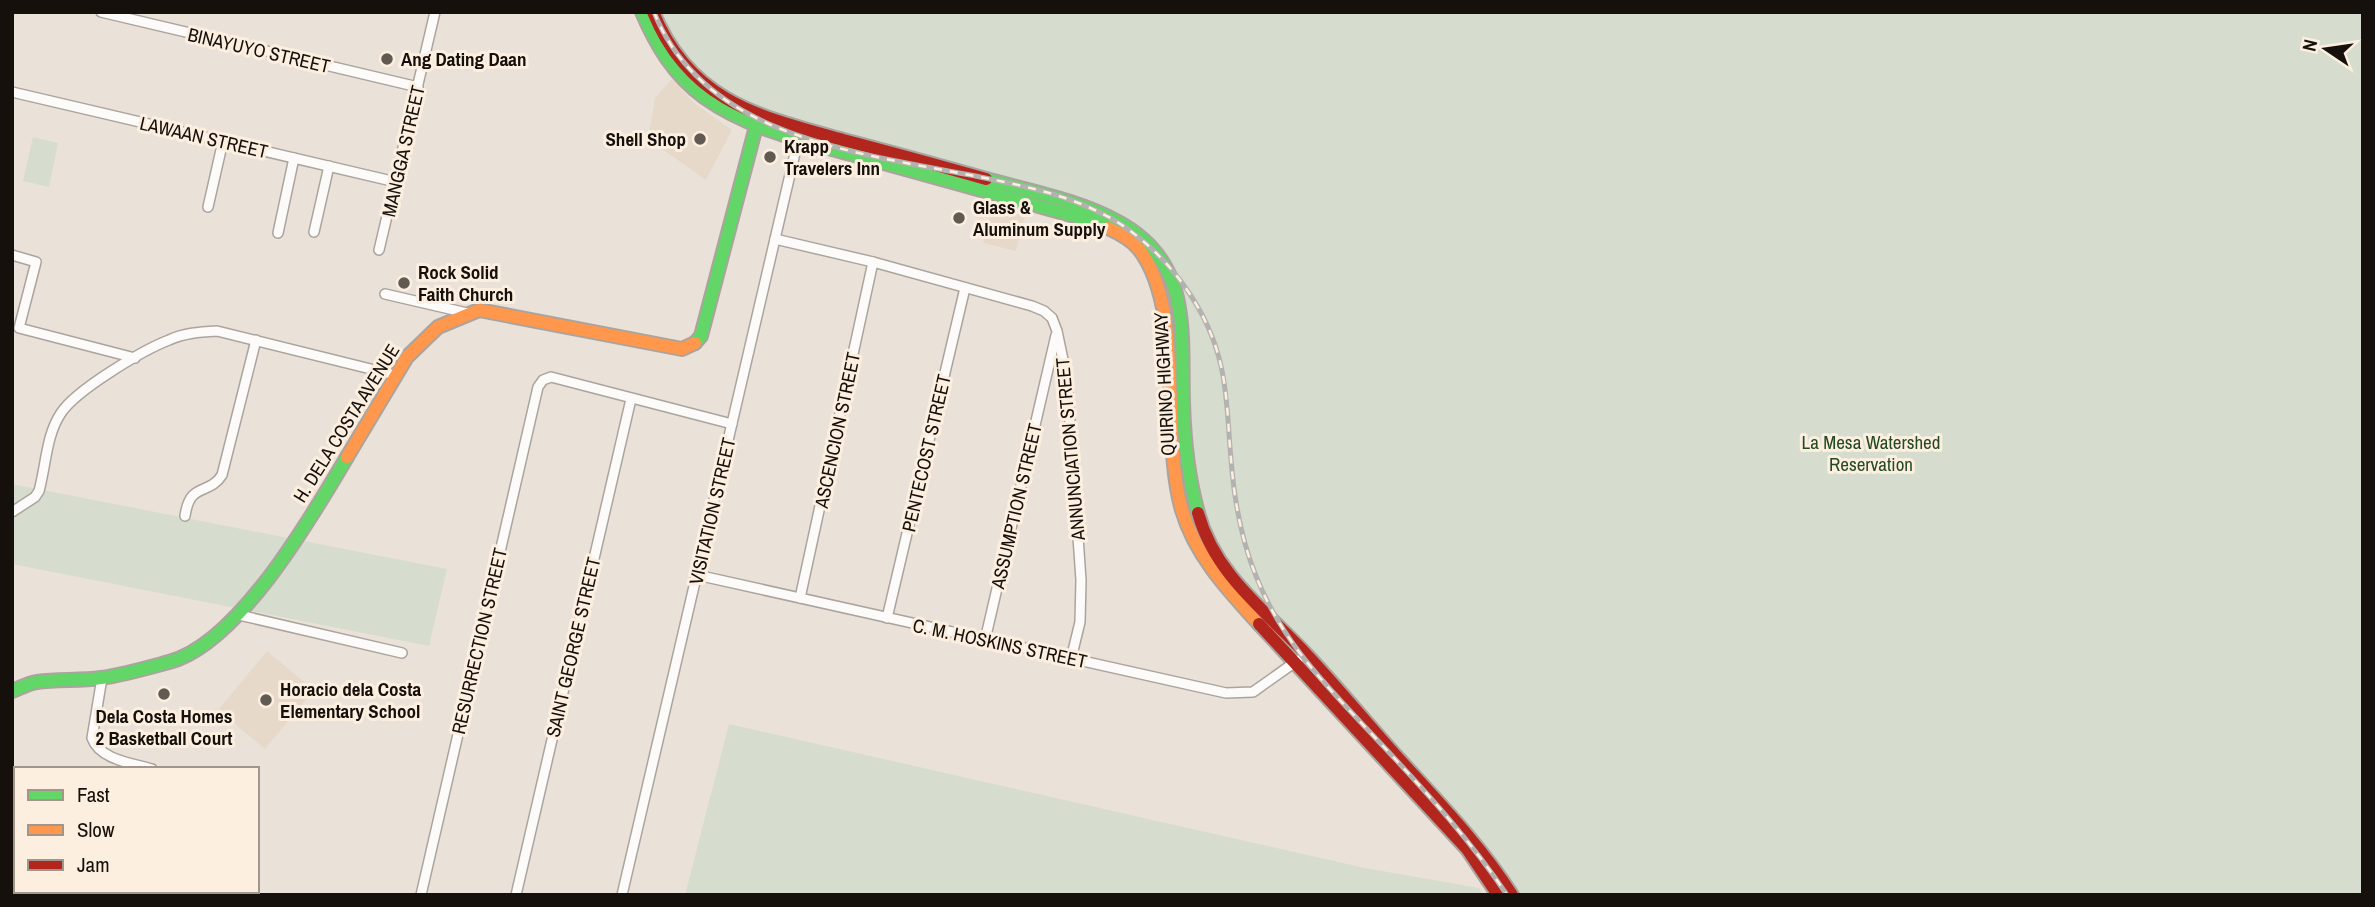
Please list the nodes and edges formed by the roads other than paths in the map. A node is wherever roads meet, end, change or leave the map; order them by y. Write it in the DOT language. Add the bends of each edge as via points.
graph roads {
  1 [pos="101,12"];
  2 [pos="435,12"];
  3 [pos="642,12"];
  4 [pos="653,12"];
  5 [pos="418,87"];
  6 [pos="12,92"];
  7 [pos="757,120"];
  8 [pos="799,133"];
  9 [pos="223,141"];
  10 [pos="294,158"];
  11 [pos="329,166"];
  12 [pos="396,182"];
  13 [pos="208,207"];
  14 [pos="314,232"];
  15 [pos="278,233"];
  16 [pos="775,239"];
  17 [pos="379,250"];
  18 [pos="12,255"];
  19 [pos="873,262"];
  20 [pos="965,288"];
  21 [pos="385,294"];
  22 [pos="467,313"];
  23 [pos="1057,331"];
  24 [pos="256,340"];
  25 [pos="110,352"];
  26 [pos="135,358"];
  27 [pos="112,371"];
  28 [pos="395,375"];
  29 [pos="631,399"];
  30 [pos="732,424"];
  31 [pos="12,512"];
  32 [pos="185,516"];
  33 [pos="697,575"];
  34 [pos="800,598"];
  35 [pos="239,615"];
  36 [pos="887,618"];
  37 [pos="985,640"];
  38 [pos="402,653"];
  39 [pos="1300,658"];
  40 [pos="1071,659"];
  41 [pos="102,678"];
  42 [pos="12,691"];
  43 [pos="146,767"];
  44 [pos="421,895"];
  45 [pos="516,895"];
  46 [pos="622,895"];
  47 [pos="1498,895"];
  48 [pos="1512,895"];
  1 -- 5 [label="street, BINAYUYO STREET"];
  2 -- 5 [label="street, MANGGA STREET"];
  3 -- 7 [label="main road, QUIRINO HIGHWAY" via="655,43 686,82 714,105"];
  4 -- 7 [label="main road, QUIRINO HIGHWAY" via="671,49 692,75"];
  5 -- 12 [label="street, MANGGA STREET"];
  6 -- 9 [label="street, LAWAAN STREET"];
  7 -- 8 [label="main road, QUIRINO HIGHWAY"];
  7 -- 22 [label="main road, H. DELA COSTA AVENUE" via="701,336 693,345 682,349 500,313"];
  8 -- 16 [label="street, VISITATION STREET"];
  8 -- 39 [label="main road, QUIRINO HIGHWAY" via="1091,210 1112,217 1147,242 1177,290 1188,472 1201,525 1222,565"];
  9 -- 10 [label="street, LAWAAN STREET"];
  9 -- 13 [label="street"];
  10 -- 11 [label="street, LAWAAN STREET"];
  10 -- 15 [label="street"];
  11 -- 12 [label="street, LAWAAN STREET"];
  11 -- 14 [label="street"];
  12 -- 17 [label="street, MANGGA STREET"];
  16 -- 19 [label="street, ANNUNCIATION STREET"];
  16 -- 30 [label="street, VISITATION STREET"];
  18 -- 25 [label="street" via="36,262 19,328"];
  19 -- 20 [label="street, ANNUNCIATION STREET"];
  19 -- 34 [label="street, ASCENCION STREET"];
  20 -- 23 [label="street, ANNUNCIATION STREET" via="1044,311"];
  20 -- 36 [label="street, PENTECOST STREET"];
  21 -- 22 [label="street"];
  22 -- 28 [label="main road, H. DELA COSTA AVENUE" via="438,327"];
  23 -- 37 [label="street, ASSUMPTION STREET"];
  23 -- 40 [label="street, ANNUNCIATION STREET" via="1068,379 1081,580 1080,622"];
  24 -- 26 [label="street" via="217,331 193,333"];
  24 -- 28 [label="street"];
  24 -- 32 [label="street" via="222,475 192,495"];
  25 -- 26 [label="street"];
  25 -- 27 [label="street"];
  26 -- 27 [label="street"];
  27 -- 31 [label="street" via="62,412 35,498"];
  28 -- 35 [label="main road, H. DELA COSTA AVENUE" via="340,471"];
  29 -- 30 [label="street"];
  29 -- 44 [label="street, RESURRECTION STREET" via="551,377 538,387"];
  29 -- 45 [label="street, SAINT GEORGE STREET"];
  30 -- 33 [label="street, VISITATION STREET"];
  33 -- 34 [label="street, C. M. HOSKINS STREET"];
  33 -- 46 [label="street, VISITATION STREET"];
  34 -- 36 [label="street, C. M. HOSKINS STREET"];
  35 -- 38 [label="street"];
  35 -- 41 [label="main road, H. DELA COSTA AVENUE" via="186,657"];
  36 -- 37 [label="street, C. M. HOSKINS STREET"];
  37 -- 40 [label="street, C. M. HOSKINS STREET"];
  39 -- 40 [label="street, C. M. HOSKINS STREET" via="1261,689 1234,694"];
  39 -- 47 [label="main road, QUIRINO HIGHWAY" via="1467,849"];
  39 -- 48 [label="main road, QUIRINO HIGHWAY" via="1475,842"];
  41 -- 42 [label="main road, H. DELA COSTA AVENUE" via="35,682"];
  41 -- 43 [label="street" via="92,738 95,748"];
}
